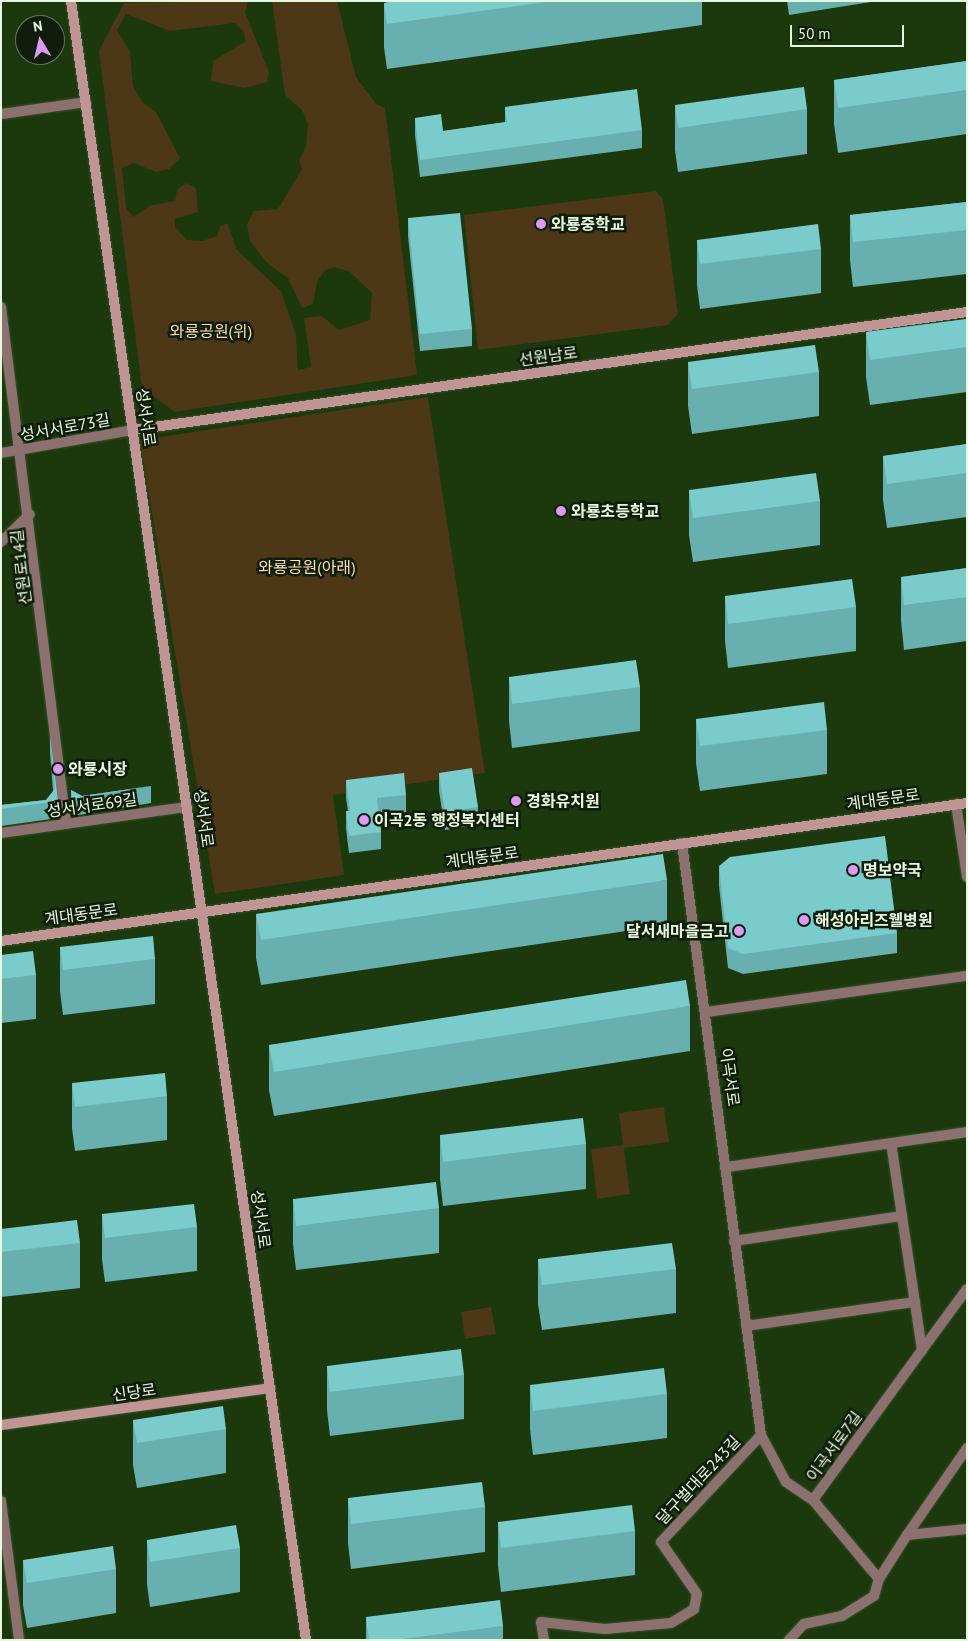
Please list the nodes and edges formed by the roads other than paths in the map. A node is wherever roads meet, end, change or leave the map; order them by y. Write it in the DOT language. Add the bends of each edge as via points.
graph roads {
  1 [pos="71,1"];
  2 [pos="86,102"];
  3 [pos="1,114"];
  4 [pos="1,307"];
  5 [pos="967,312"];
  6 [pos="133,430"];
  7 [pos="22,449"];
  8 [pos="1,453"];
  9 [pos="30,514"];
  10 [pos="1,542"];
  11 [pos="962,803"];
  12 [pos="187,807"];
  13 [pos="66,824"];
  14 [pos="1,833"];
  15 [pos="682,843"];
  16 [pos="967,878"];
  17 [pos="202,912"];
  18 [pos="1,941"];
  19 [pos="967,976"];
  20 [pos="706,1012"];
  21 [pos="967,1132"];
  22 [pos="891,1143"];
  23 [pos="727,1167"];
  24 [pos="727,1188"];
  25 [pos="902,1216"];
  26 [pos="734,1241"];
  27 [pos="967,1289"];
  28 [pos="915,1302"];
  29 [pos="746,1326"];
  30 [pos="922,1350"];
  31 [pos="270,1388"];
  32 [pos="1,1425"];
  33 [pos="761,1435"];
  34 [pos="967,1448"];
  35 [pos="813,1500"];
  36 [pos="1,1501"];
  37 [pos="967,1529"];
  38 [pos="908,1535"];
  39 [pos="879,1579"];
  40 [pos="19,1640"];
  41 [pos="306,1640"];
  42 [pos="544,1640"];
  43 [pos="789,1640"];
  1 -- 2 [label="main road, 성서서로"];
  2 -- 3 [label="street"];
  2 -- 6 [label="main road, 성서서로"];
  4 -- 7 [label="street, 선원로14길"];
  5 -- 6 [label="main road, 선원남로"];
  6 -- 7 [label="street, 성서서로73길"];
  6 -- 12 [label="main road, 성서서로"];
  7 -- 8 [label="street, 성서서로73길"];
  7 -- 9 [label="street, 선원로14길"];
  9 -- 10 [label="street"];
  9 -- 13 [label="street, 선원로14길"];
  11 -- 15 [label="main road, 계대동문로"];
  11 -- 16 [label="street"];
  12 -- 13 [label="street, 성서서로69길"];
  12 -- 17 [label="main road, 성서서로"];
  13 -- 14 [label="street, 성서서로69길"];
  15 -- 17 [label="main road, 계대동문로"];
  15 -- 20 [label="street, 이곡서로"];
  17 -- 18 [label="main road, 계대동문로"];
  17 -- 31 [label="main road, 성서서로"];
  19 -- 20 [label="street"];
  20 -- 23 [label="street, 이곡서로"];
  21 -- 22 [label="street"];
  22 -- 23 [label="street"];
  22 -- 25 [label="street"];
  23 -- 24 [label="street, 이곡서로"];
  24 -- 26 [label="street, 달구벌대로243길"];
  25 -- 26 [label="street"];
  25 -- 28 [label="street"];
  26 -- 29 [label="street, 달구벌대로243길"];
  27 -- 30 [label="street, 이곡서로7길"];
  28 -- 29 [label="street"];
  28 -- 30 [label="street"];
  29 -- 33 [label="street, 달구벌대로243길"];
  30 -- 35 [label="street, 이곡서로7길"];
  31 -- 32 [label="main road, 신당로"];
  31 -- 41 [label="main road, 성서서로"];
  33 -- 35 [label="street" via="786,1482"];
  33 -- 42 [label="street, 달구벌대로243길" via="661,1542 697,1594 694,1610 671,1623 614,1628 541,1622"];
  34 -- 38 [label="street"];
  35 -- 39 [label="street, 이곡서로7길"];
  36 -- 40 [label="street"];
  37 -- 38 [label="street"];
  38 -- 39 [label="street"];
  39 -- 43 [label="street" via="874,1596 842,1616 804,1624"];
}
